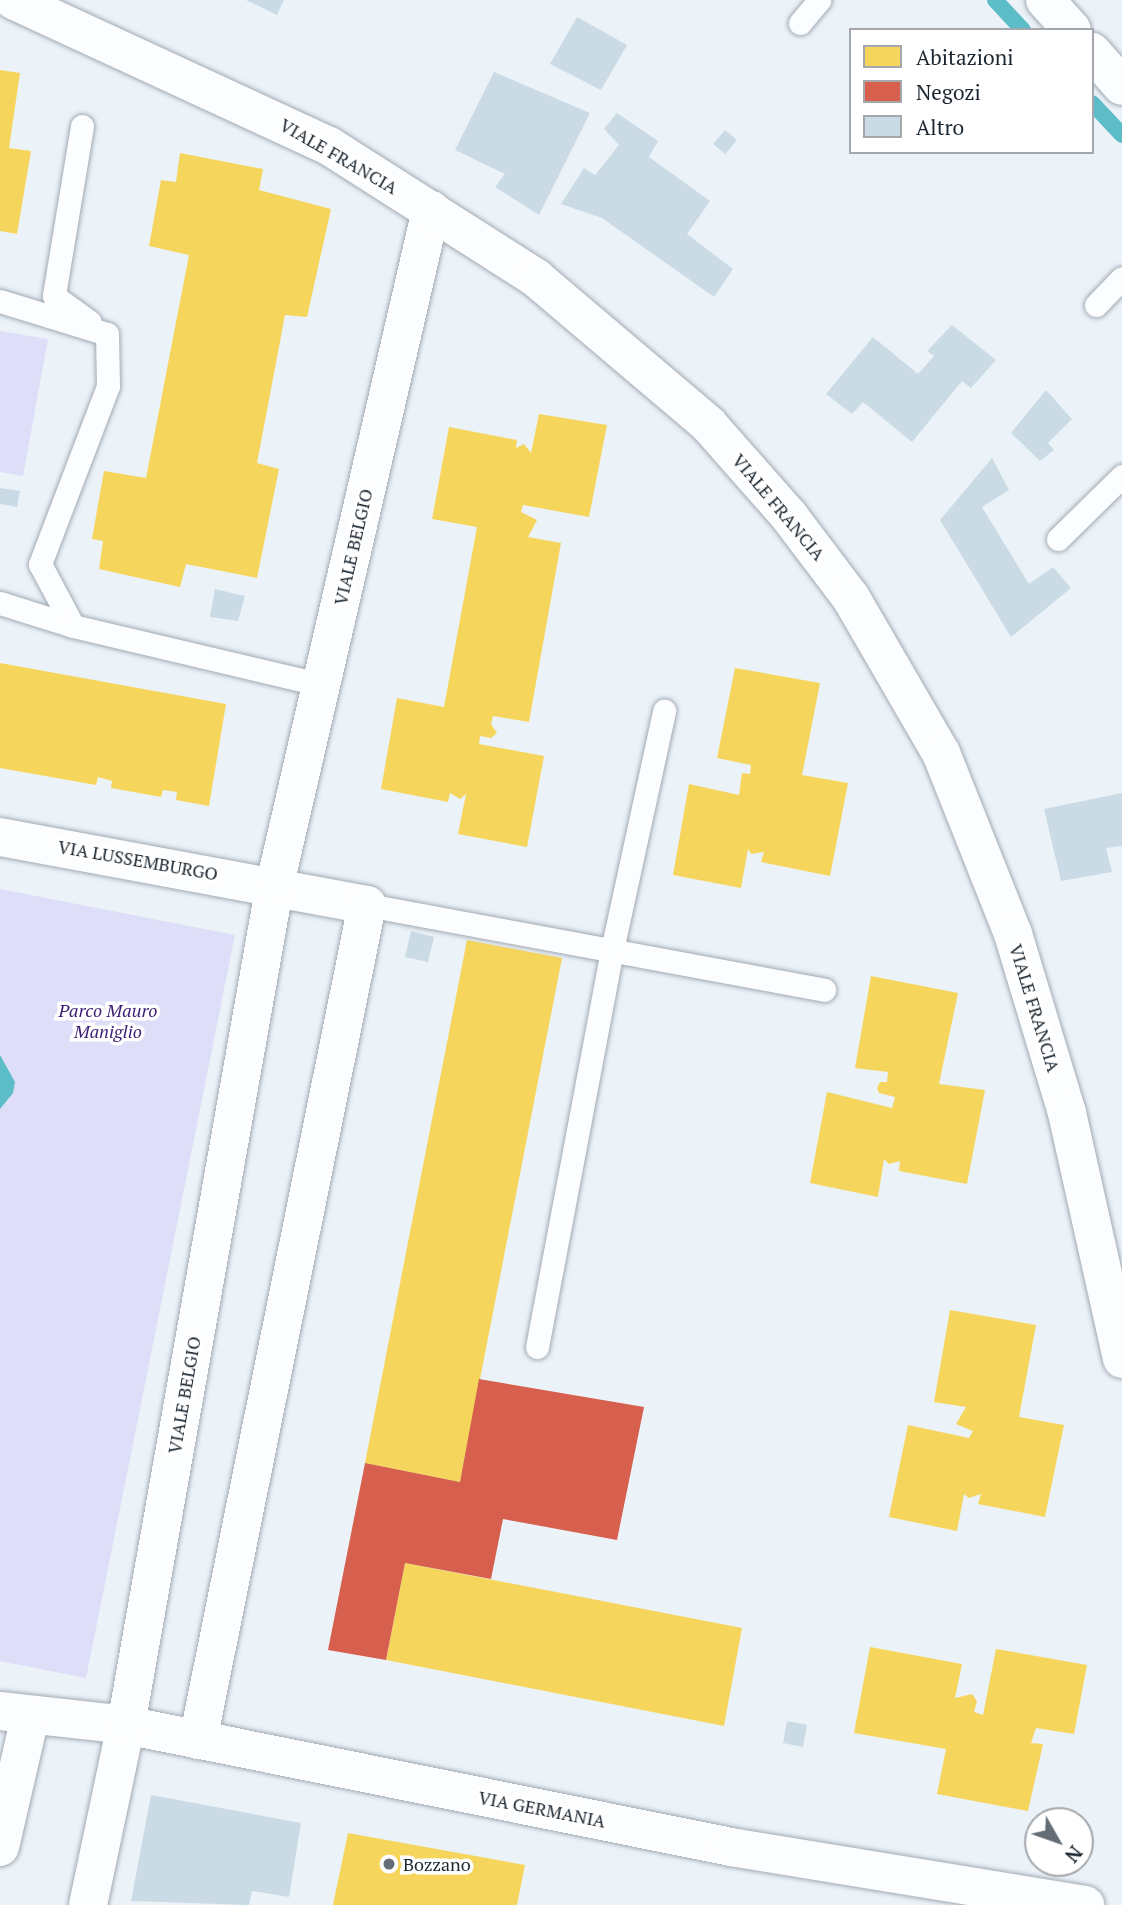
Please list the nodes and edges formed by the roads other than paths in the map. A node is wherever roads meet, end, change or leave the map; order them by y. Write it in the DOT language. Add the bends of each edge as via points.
graph roads {
  1 [pos="13,0"];
  2 [pos="819,0"];
  3 [pos="1045,0"];
  4 [pos="800,23"];
  5 [pos="1070,28"];
  6 [pos="1094,54"];
  7 [pos="1122,86"];
  8 [pos="82,126"];
  9 [pos="431,210"];
  10 [pos="1122,278"];
  11 [pos="0,301"];
  12 [pos="1096,305"];
  13 [pos="107,334"];
  14 [pos="1122,476"];
  15 [pos="1058,539"];
  16 [pos="0,603"];
  17 [pos="73,626"];
  18 [pos="321,685"];
  19 [pos="664,711"];
  20 [pos="0,837"];
  21 [pos="275,884"];
  22 [pos="367,905"];
  23 [pos="612,950"];
  24 [pos="824,990"];
  25 [pos="537,1347"];
  26 [pos="1122,1359"];
  27 [pos="15,1714"];
  28 [pos="126,1725"];
  29 [pos="198,1740"];
  30 [pos="0,1847"];
  31 [pos="88,1905"];
  32 [pos="1085,1905"];
  1 -- 9 [label="street, VIALE FRANCIA" via="329,146"];
  2 -- 4 [label="lane"];
  3 -- 5 [label="street"];
  6 -- 7 [label="street"];
  8 -- 13 [label="lane" via="54,296"];
  9 -- 18 [label="street, VIALE BELGIO"];
  9 -- 26 [label="street, VIALE FRANCIA" via="536,278 708,424 789,516 851,598 941,753 1013,934 1068,1113"];
  10 -- 12 [label="lane"];
  11 -- 13 [label="lane"];
  13 -- 17 [label="lane" via="108,386 40,564"];
  14 -- 15 [label="lane"];
  16 -- 17 [label="lane"];
  17 -- 18 [label="lane"];
  18 -- 21 [label="street, VIALE BELGIO"];
  19 -- 23 [label="lane"];
  20 -- 21 [label="street, VIA LUSSEMBURGO"];
  21 -- 22 [label="street"];
  21 -- 28 [label="street, VIALE BELGIO"];
  22 -- 23 [label="lane"];
  22 -- 29 [label="street"];
  23 -- 24 [label="lane"];
  23 -- 25 [label="lane"];
  27 -- 28 [label="street, VIA GERMANIA"];
  27 -- 30 [label="street"];
  28 -- 29 [label="street, VIA GERMANIA"];
  28 -- 31 [label="street, VIALE BELGIO"];
  29 -- 32 [label="street, VIA GERMANIA" via="731,1847"];
}
